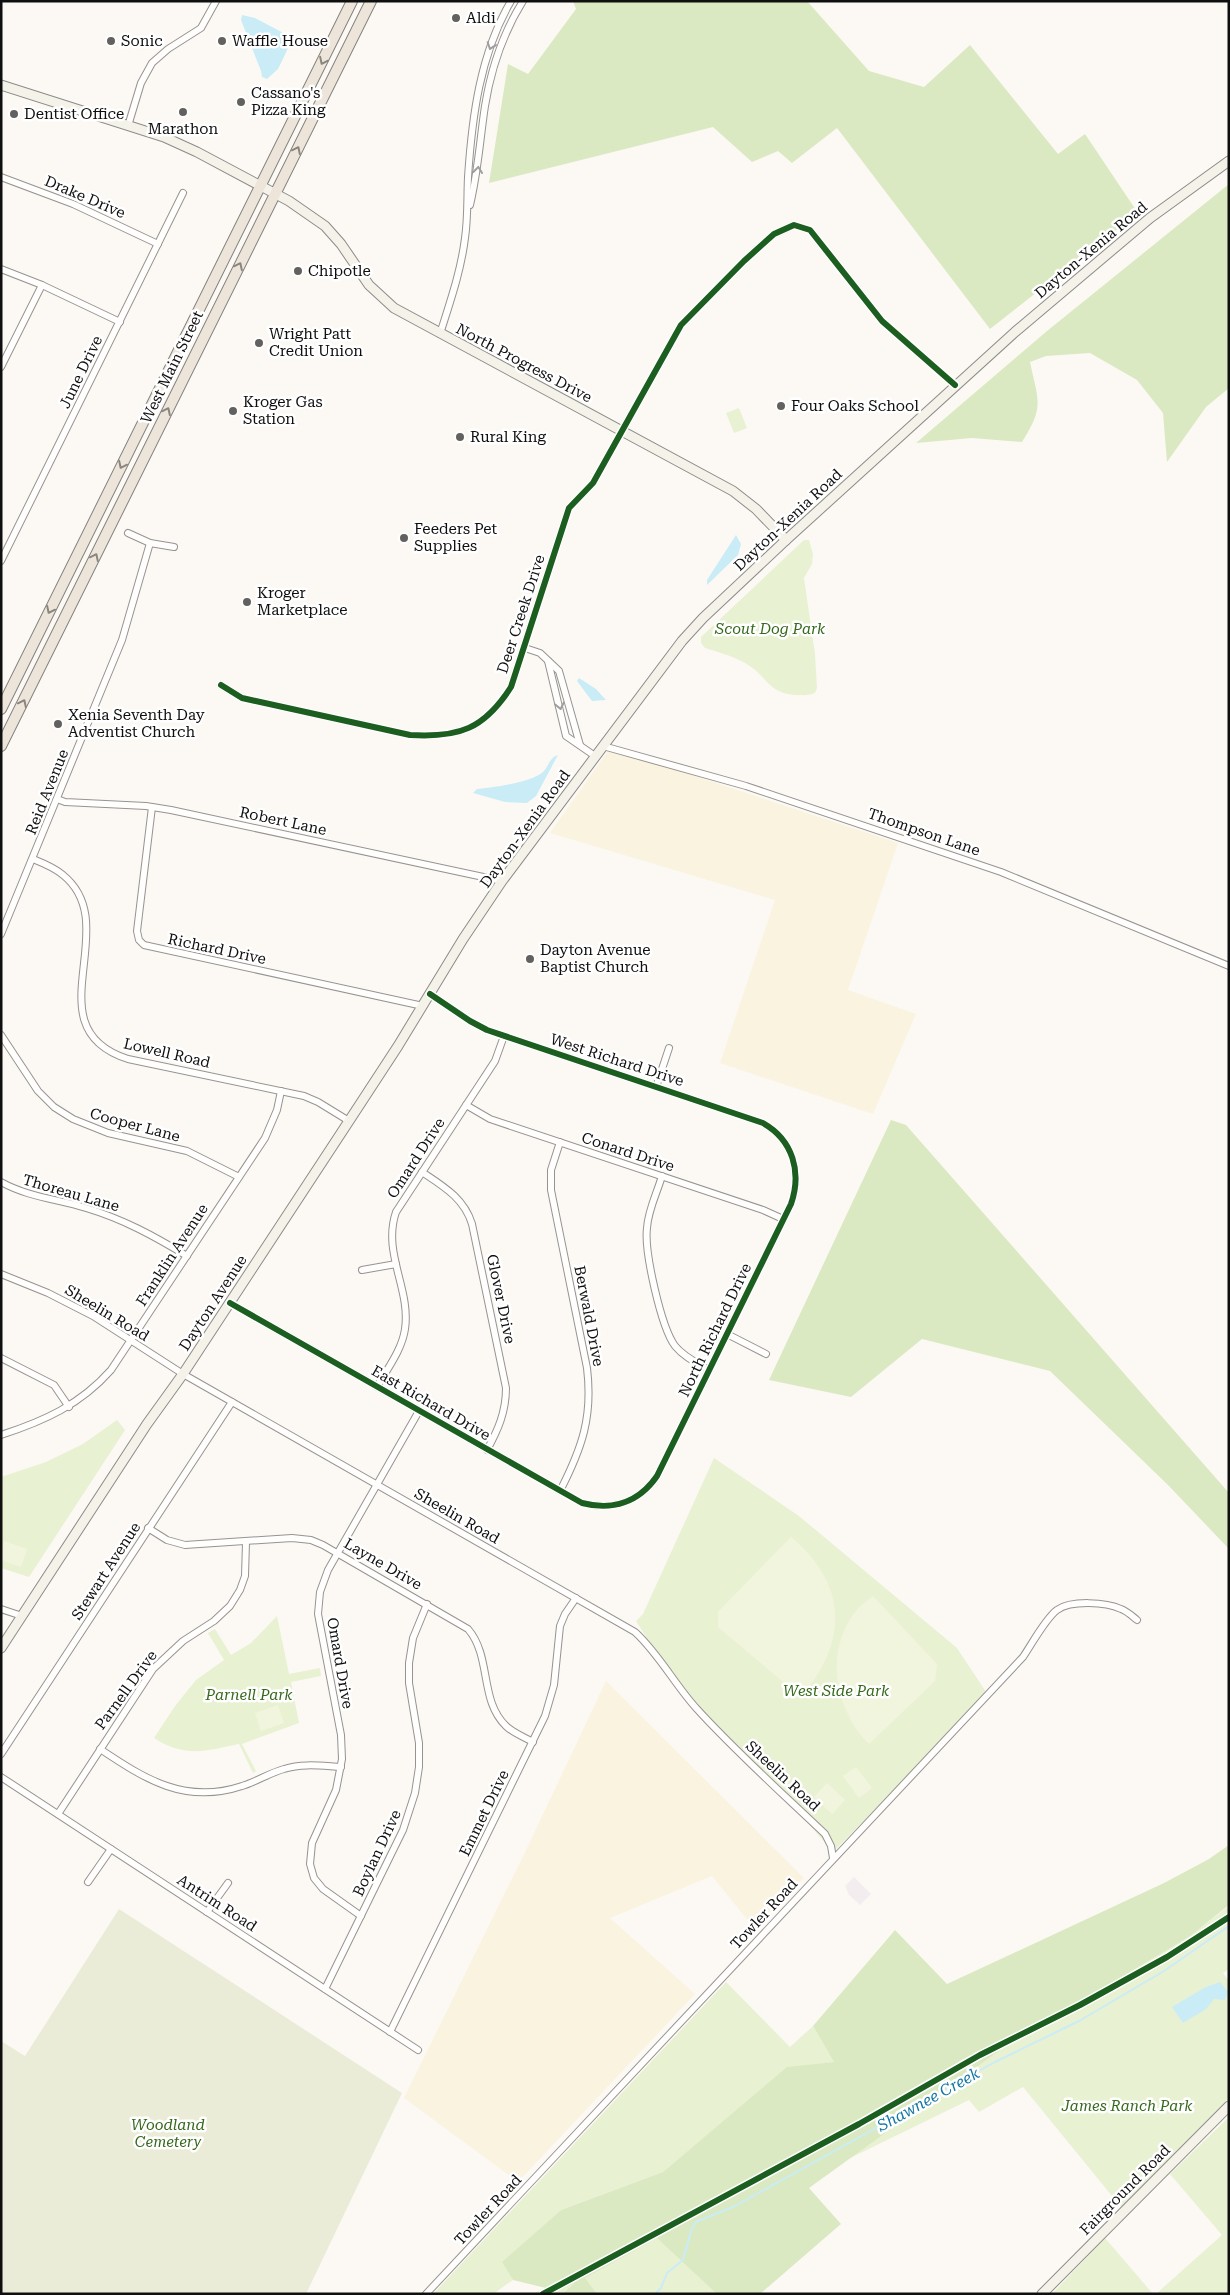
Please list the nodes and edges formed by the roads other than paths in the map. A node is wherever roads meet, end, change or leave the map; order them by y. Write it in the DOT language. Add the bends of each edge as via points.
graph roads {
  1 [pos="216,1"];
  2 [pos="352,1"];
  3 [pos="371,1"];
  4 [pos="511,1"];
  5 [pos="522,1"];
  6 [pos="1,85"];
  7 [pos="128,126"];
  8 [pos="1229,161"];
  9 [pos="1,177"];
  10 [pos="268,189"];
  11 [pos="183,193"];
  12 [pos="467,218"];
  13 [pos="158,244"];
  14 [pos="1,269"];
  15 [pos="42,285"];
  16 [pos="120,322"];
  17 [pos="440,334"];
  18 [pos="1,367"];
  19 [pos="955,385"];
  20 [pos="621,431"];
  21 [pos="128,533"];
  22 [pos="786,540"];
  23 [pos="150,544"];
  24 [pos="174,547"];
  25 [pos="1,561"];
  26 [pos="525,648"];
  27 [pos="548,660"];
  28 [pos="221,685"];
  29 [pos="1,709"];
  30 [pos="580,745"];
  31 [pos="1,746"];
  32 [pos="603,746"];
  33 [pos="595,756"];
  34 [pos="57,799"];
  35 [pos="149,806"];
  36 [pos="32,859"];
  37 [pos="502,882"];
  38 [pos="1,934"];
  39 [pos="1229,966"];
  40 [pos="444,972"];
  41 [pos="430,994"];
  42 [pos="423,1006"];
  43 [pos="1,1035"];
  44 [pos="504,1036"];
  45 [pos="669,1048"];
  46 [pos="656,1086"];
  47 [pos="281,1091"];
  48 [pos="466,1105"];
  49 [pos="349,1121"];
  50 [pos="560,1142"];
  51 [pos="791,1152"];
  52 [pos="422,1172"];
  53 [pos="662,1176"];
  54 [pos="238,1177"];
  55 [pos="1,1182"];
  56 [pos="783,1219"];
  57 [pos="187,1256"];
  58 [pos="396,1264"];
  59 [pos="362,1270"];
  60 [pos="1,1274"];
  61 [pos="230,1303"];
  62 [pos="727,1334"];
  63 [pos="131,1341"];
  64 [pos="766,1354"];
  65 [pos="1,1358"];
  66 [pos="709,1370"];
  67 [pos="183,1374"];
  68 [pos="377,1387"];
  69 [pos="232,1402"];
  70 [pos="69,1407"];
  71 [pos="419,1411"];
  72 [pos="1,1436"];
  73 [pos="487,1450"];
  74 [pos="377,1485"];
  75 [pos="560,1491"];
  76 [pos="624,1503"];
  77 [pos="148,1528"];
  78 [pos="246,1542"];
  79 [pos="338,1553"];
  80 [pos="576,1598"];
  81 [pos="427,1604"];
  82 [pos="1,1609"];
  83 [pos="22,1616"];
  84 [pos="1137,1620"];
  85 [pos="1,1648"];
  86 [pos="533,1742"];
  87 [pos="100,1749"];
  88 [pos="1,1754"];
  89 [pos="341,1767"];
  90 [pos="1,1777"];
  91 [pos="58,1814"];
  92 [pos="111,1849"];
  93 [pos="833,1858"];
  94 [pos="88,1882"];
  95 [pos="228,1883"];
  96 [pos="207,1912"];
  97 [pos="361,1916"];
  98 [pos="325,1989"];
  99 [pos="390,2032"];
  100 [pos="418,2050"];
  101 [pos="1229,2106"];
  102 [pos="426,2294"];
  103 [pos="1042,2294"];
  1 -- 7 [label="street" via="201,28 152,63"];
  2 -- 10 [label="main road, West Main Street, one-way"];
  10 -- 3 [label="main road, West Main Street, one-way"];
  4 -- 12 [label="street, one-way" via="496,33 479,87 468,178"];
  12 -- 5 [label="street, one-way" via="490,83 503,38"];
  6 -- 7 [label="main road, North Progress Drive"];
  7 -- 10 [label="main road, North Progress Drive" via="180,144"];
  8 -- 19 [label="main road, Dayton-Xenia Road" via="1150,218"];
  9 -- 13 [label="street, Drake Drive" via="73,204"];
  10 -- 17 [label="main road, North Progress Drive" via="302,208 325,226 381,298"];
  10 -- 29 [label="main road, West Main Street, one-way"];
  31 -- 10 [label="main road, West Main Street, one-way"];
  11 -- 13 [label="street, June Drive"];
  12 -- 17 [label="street" via="461,266"];
  13 -- 16 [label="street, June Drive"];
  14 -- 15 [label="street"];
  15 -- 16 [label="street"];
  15 -- 18 [label="street"];
  16 -- 25 [label="street, June Drive"];
  17 -- 20 [label="main road, North Progress Drive"];
  19 -- 20 [label="street, Deer Creek Drive" via="882,320 813,233 794,225 774,234 686,318"];
  19 -- 22 [label="main road, Dayton-Xenia Road"];
  20 -- 22 [label="main road, North Progress Drive" via="733,492 756,509"];
  20 -- 26 [label="street, Deer Creek Drive" via="593,483 569,508"];
  21 -- 23 [label="street"];
  22 -- 32 [label="main road, Dayton-Xenia Road" via="692,630"];
  23 -- 24 [label="street"];
  23 -- 34 [label="street, Reid Avenue" via="122,640"];
  26 -- 27 [label="street" via="540,653"];
  26 -- 28 [label="street, Deer Creek Drive" via="511,686 499,706 478,723 456,733 436,736 410,735 242,698"];
  27 -- 30 [label="street" via="559,671"];
  27 -- 30 [label="street, one-way" via="566,736"];
  30 -- 33 [label="street"];
  32 -- 33 [label="main road, Dayton-Xenia Road"];
  32 -- 39 [label="street, Thompson Lane" via="746,786 992,869"];
  33 -- 37 [label="main road, Dayton-Xenia Road"];
  34 -- 35 [label="street, Robert Lane"];
  34 -- 36 [label="street, Reid Avenue"];
  35 -- 37 [label="street, Robert Lane"];
  35 -- 42 [label="street, Richard Drive" via="137,931 144,945"];
  36 -- 38 [label="street, Reid Avenue"];
  36 -- 47 [label="street, Lowell Road" via="64,875 82,899 88,928 80,1006 86,1026 102,1046 128,1058"];
  37 -- 40 [label="main road, Dayton-Xenia Road"];
  40 -- 41 [label="main road, Dayton Avenue"];
  41 -- 42 [label="main road, Dayton Avenue"];
  41 -- 44 [label="street, West Richard Drive" via="476,1025"];
  42 -- 49 [label="main road, Dayton Avenue"];
  43 -- 54 [label="street, Cooper Lane" via="38,1091 73,1119 108,1133 187,1151"];
  44 -- 46 [label="street, West Richard Drive"];
  44 -- 48 [label="street, Omard Drive" via="495,1060"];
  45 -- 46 [label="street"];
  46 -- 51 [label="street, West Richard Drive" via="763,1123 778,1134"];
  47 -- 49 [label="street, Lowell Road" via="318,1102"];
  47 -- 54 [label="street, Franklin Avenue" via="271,1126"];
  48 -- 50 [label="street, Conard Drive" via="490,1119"];
  48 -- 52 [label="street, Omard Drive"];
  49 -- 61 [label="main road, Dayton Avenue"];
  50 -- 53 [label="street, Conard Drive"];
  50 -- 75 [label="street, Berwald Drive" via="551,1170 551,1190 587,1368 589,1396 580,1448"];
  51 -- 56 [label="street, North Richard Drive" via="796,1185"];
  52 -- 58 [label="street, Omard Drive" via="394,1220 392,1239"];
  52 -- 73 [label="street, Glover Drive" via="458,1197 472,1224 506,1388 500,1424"];
  53 -- 56 [label="street, Conard Drive"];
  53 -- 66 [label="street" via="646,1234 663,1322 676,1347"];
  54 -- 57 [label="street, Franklin Avenue"];
  55 -- 57 [label="street, Thoreau Lane" via="32,1196 118,1218"];
  56 -- 62 [label="street, North Richard Drive"];
  57 -- 63 [label="street, Franklin Avenue"];
  58 -- 59 [label="street"];
  58 -- 68 [label="street, Omard Drive" via="406,1312 405,1330 400,1346"];
  60 -- 63 [label="street, Sheelin Road" via="48,1293"];
  61 -- 67 [label="main road, Dayton Avenue"];
  61 -- 68 [label="street, East Richard Drive"];
  62 -- 64 [label="street"];
  62 -- 66 [label="street, North Richard Drive"];
  63 -- 67 [label="street, Sheelin Road"];
  63 -- 70 [label="street, Franklin Avenue" via="102,1379"];
  65 -- 70 [label="street" via="54,1385"];
  66 -- 76 [label="street, North Richard Drive" via="657,1476 642,1493"];
  67 -- 69 [label="street, Sheelin Road"];
  67 -- 83 [label="main road, Dayton Avenue"];
  68 -- 71 [label="street, East Richard Drive"];
  69 -- 74 [label="street, Sheelin Road"];
  69 -- 77 [label="street, Stewart Avenue"];
  70 -- 72 [label="street, Franklin Avenue"];
  71 -- 73 [label="street, East Richard Drive"];
  71 -- 74 [label="street, Omard Drive"];
  73 -- 75 [label="street, East Richard Drive"];
  74 -- 79 [label="street, Omard Drive"];
  74 -- 80 [label="street, Sheelin Road"];
  75 -- 76 [label="street, East Richard Drive" via="592,1506"];
  77 -- 78 [label="street, Layne Drive" via="167,1540 185,1545"];
  77 -- 88 [label="street, Stewart Avenue"];
  78 -- 79 [label="street, Layne Drive" via="303,1538"];
  78 -- 87 [label="street, Parnell Drive" via="244,1576 230,1606 160,1661"];
  79 -- 81 [label="street, Layne Drive"];
  79 -- 89 [label="street, Omard Drive" via="322,1585 318,1614 341,1735"];
  80 -- 86 [label="street, Emmet Drive" via="560,1626 552,1696"];
  80 -- 93 [label="street, Sheelin Road" via="642,1638 682,1693 718,1733 825,1834"];
  81 -- 86 [label="street, Layne Drive" via="462,1624 473,1635 482,1655 496,1713 509,1728"];
  81 -- 97 [label="street, Boylan Drive" via="413,1638 409,1663 419,1743 415,1793 403,1830"];
  82 -- 83 [label="street"];
  83 -- 85 [label="main road, Dayton Avenue"];
  84 -- 93 [label="street, Towler Road" via="1121,1608 1092,1603 1071,1604 1057,1610 1023,1657"];
  86 -- 99 [label="street, Emmet Drive"];
  87 -- 89 [label="street" via="150,1781 195,1792 234,1789 294,1766"];
  87 -- 91 [label="street, Parnell Drive"];
  89 -- 97 [label="street, Omard Drive" via="336,1790 312,1843 310,1864 322,1890"];
  90 -- 91 [label="street, Antrim Road"];
  91 -- 92 [label="street, Antrim Road"];
  92 -- 94 [label="street"];
  92 -- 96 [label="street, Antrim Road"];
  93 -- 102 [label="street, Towler Road"];
  95 -- 96 [label="street"];
  96 -- 98 [label="street, Antrim Road"];
  97 -- 98 [label="street, Boylan Drive"];
  98 -- 99 [label="street, Antrim Road"];
  99 -- 100 [label="street, Antrim Road"];
  101 -- 103 [label="main road, Fairground Road"];
}
